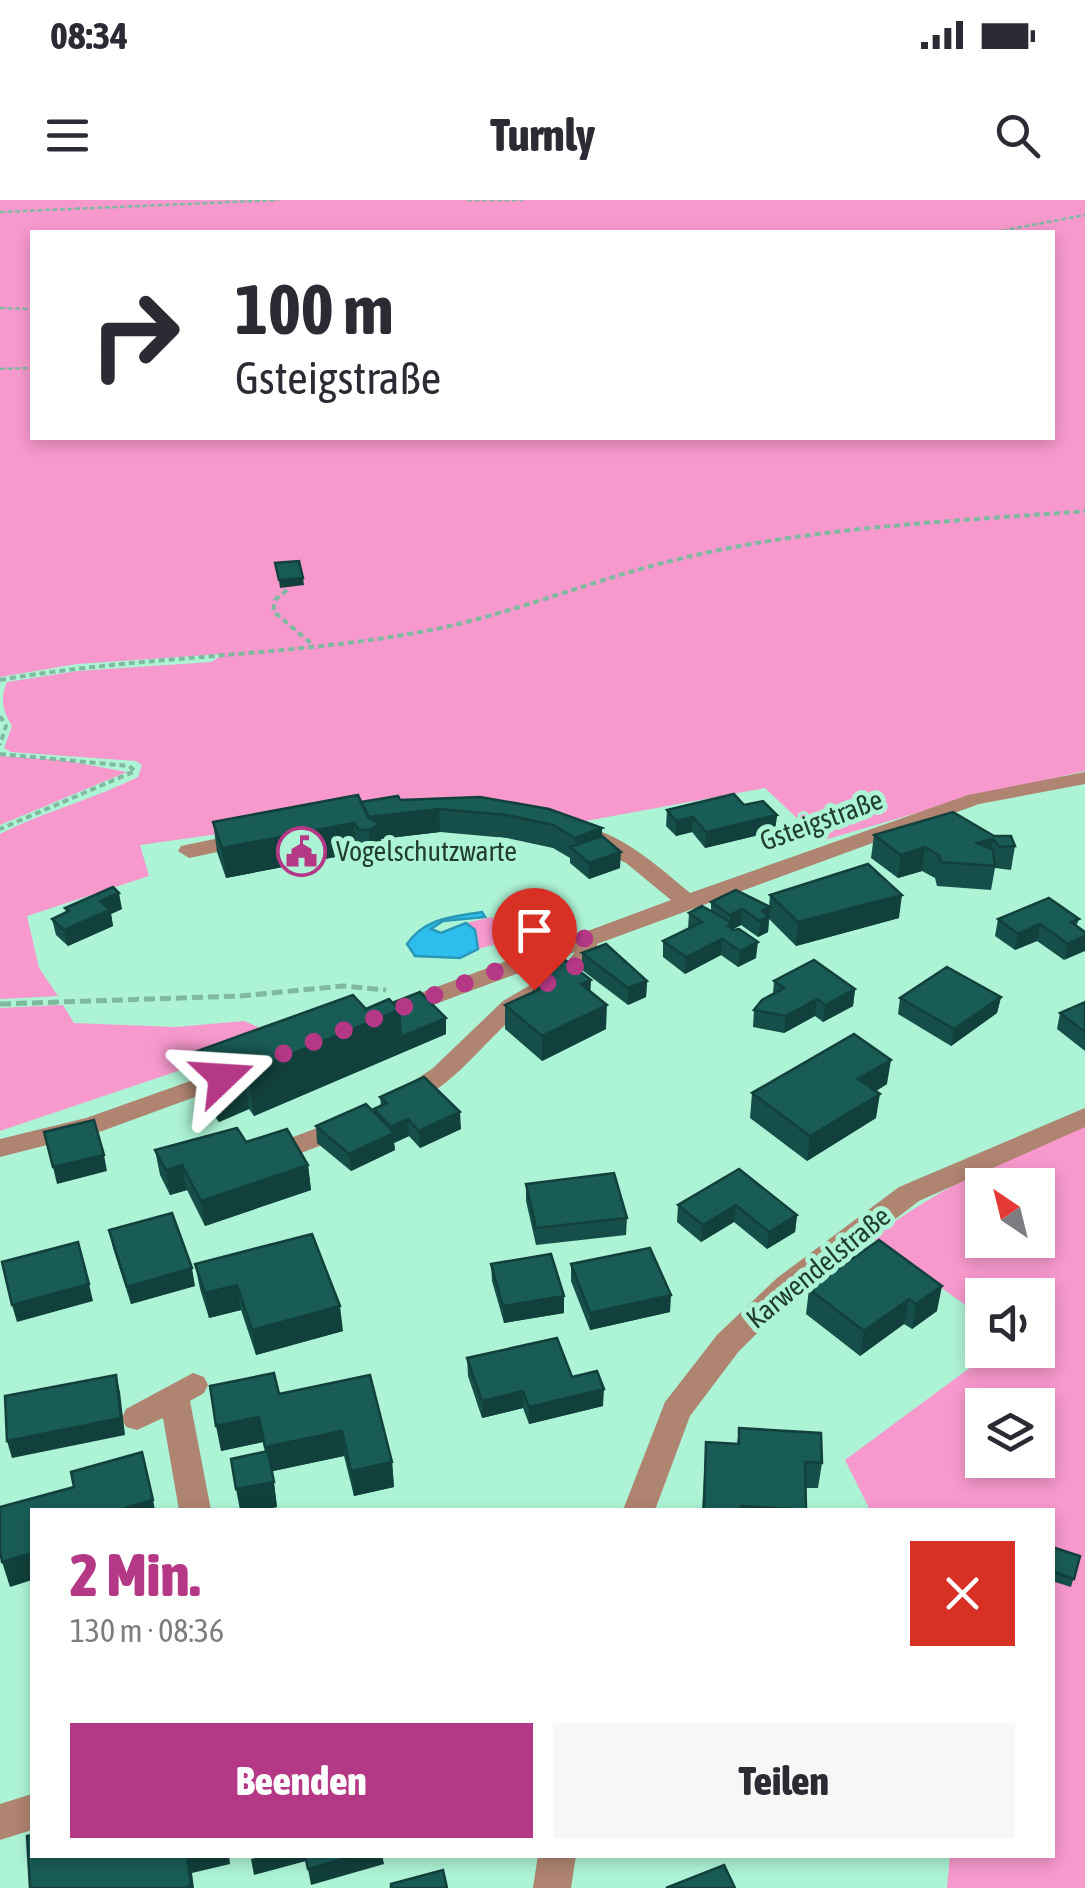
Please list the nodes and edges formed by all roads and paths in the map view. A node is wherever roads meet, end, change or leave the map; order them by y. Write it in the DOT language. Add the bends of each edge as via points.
graph roads {
  1 [pos="224,200"];
  2 [pos="279,200"];
  3 [pos="467,200"];
  4 [pos="523,200"];
  5 [pos="0,212"];
  6 [pos="1085,215"];
  7 [pos="1006,230"];
  8 [pos="0,308"];
  9 [pos="30,308"];
  10 [pos="0,368"];
  11 [pos="30,368"];
  12 [pos="1085,511"];
  13 [pos="287,590"];
  14 [pos="316,647"];
  15 [pos="1,682"];
  16 [pos="0,716"];
  17 [pos="0,745"];
  18 [pos="0,754"];
  19 [pos="1085,778"];
  20 [pos="566,828"];
  21 [pos="0,829"];
  22 [pos="280,834"];
  23 [pos="189,850"];
  24 [pos="685,900"];
  25 [pos="584,937"];
  26 [pos="432,995"];
  27 [pos="0,1004"];
  28 [pos="368,1022"];
  29 [pos="250,1067"];
  30 [pos="1085,1116"];
  31 [pos="0,1148"];
  32 [pos="253,1161"];
  33 [pos="137,1418"];
  34 [pos="195,1508"];
  35 [pos="640,1508"];
  36 [pos="30,1813"];
  37 [pos="0,1822"];
  38 [pos="557,1858"];
  39 [pos="552,1888"];
  1 -- 2 [label="path"];
  1 -- 5 [label="path" via="122,212"];
  3 -- 4 [label="path"];
  6 -- 7 [label="path"];
  8 -- 9 [label="path"];
  10 -- 11 [label="path"];
  12 -- 14 [label="path" via="876,527 718,551 470,622"];
  13 -- 14 [label="path" via="273,611"];
  14 -- 15 [label="path" via="76,668"];
  16 -- 17 [label="path" via="6,726"];
  18 -- 21 [label="path" via="135,771"];
  19 -- 24 [label="street, Gsteigstraße" via="975,799"];
  20 -- 24 [label="street" via="620,849"];
  22 -- 23 [label="street"];
  24 -- 25 [label="street, Gsteigstraße"];
  25 -- 26 [label="street, Gsteigstraße"];
  25 -- 32 [label="street" via="587,952 572,970 512,1006 441,1075 291,1151"];
  26 -- 27 [label="path" via="343,986"];
  26 -- 28 [label="street, Gsteigstraße"];
  29 -- 31 [label="street" via="93,1125"];
  30 -- 35 [label="street, Karwendelstraße" via="908,1194 787,1286 728,1343 676,1411"];
  33 -- 34 [label="street" via="183,1390"];
  36 -- 37 [label="street"];
  38 -- 39 [label="street"];
}
